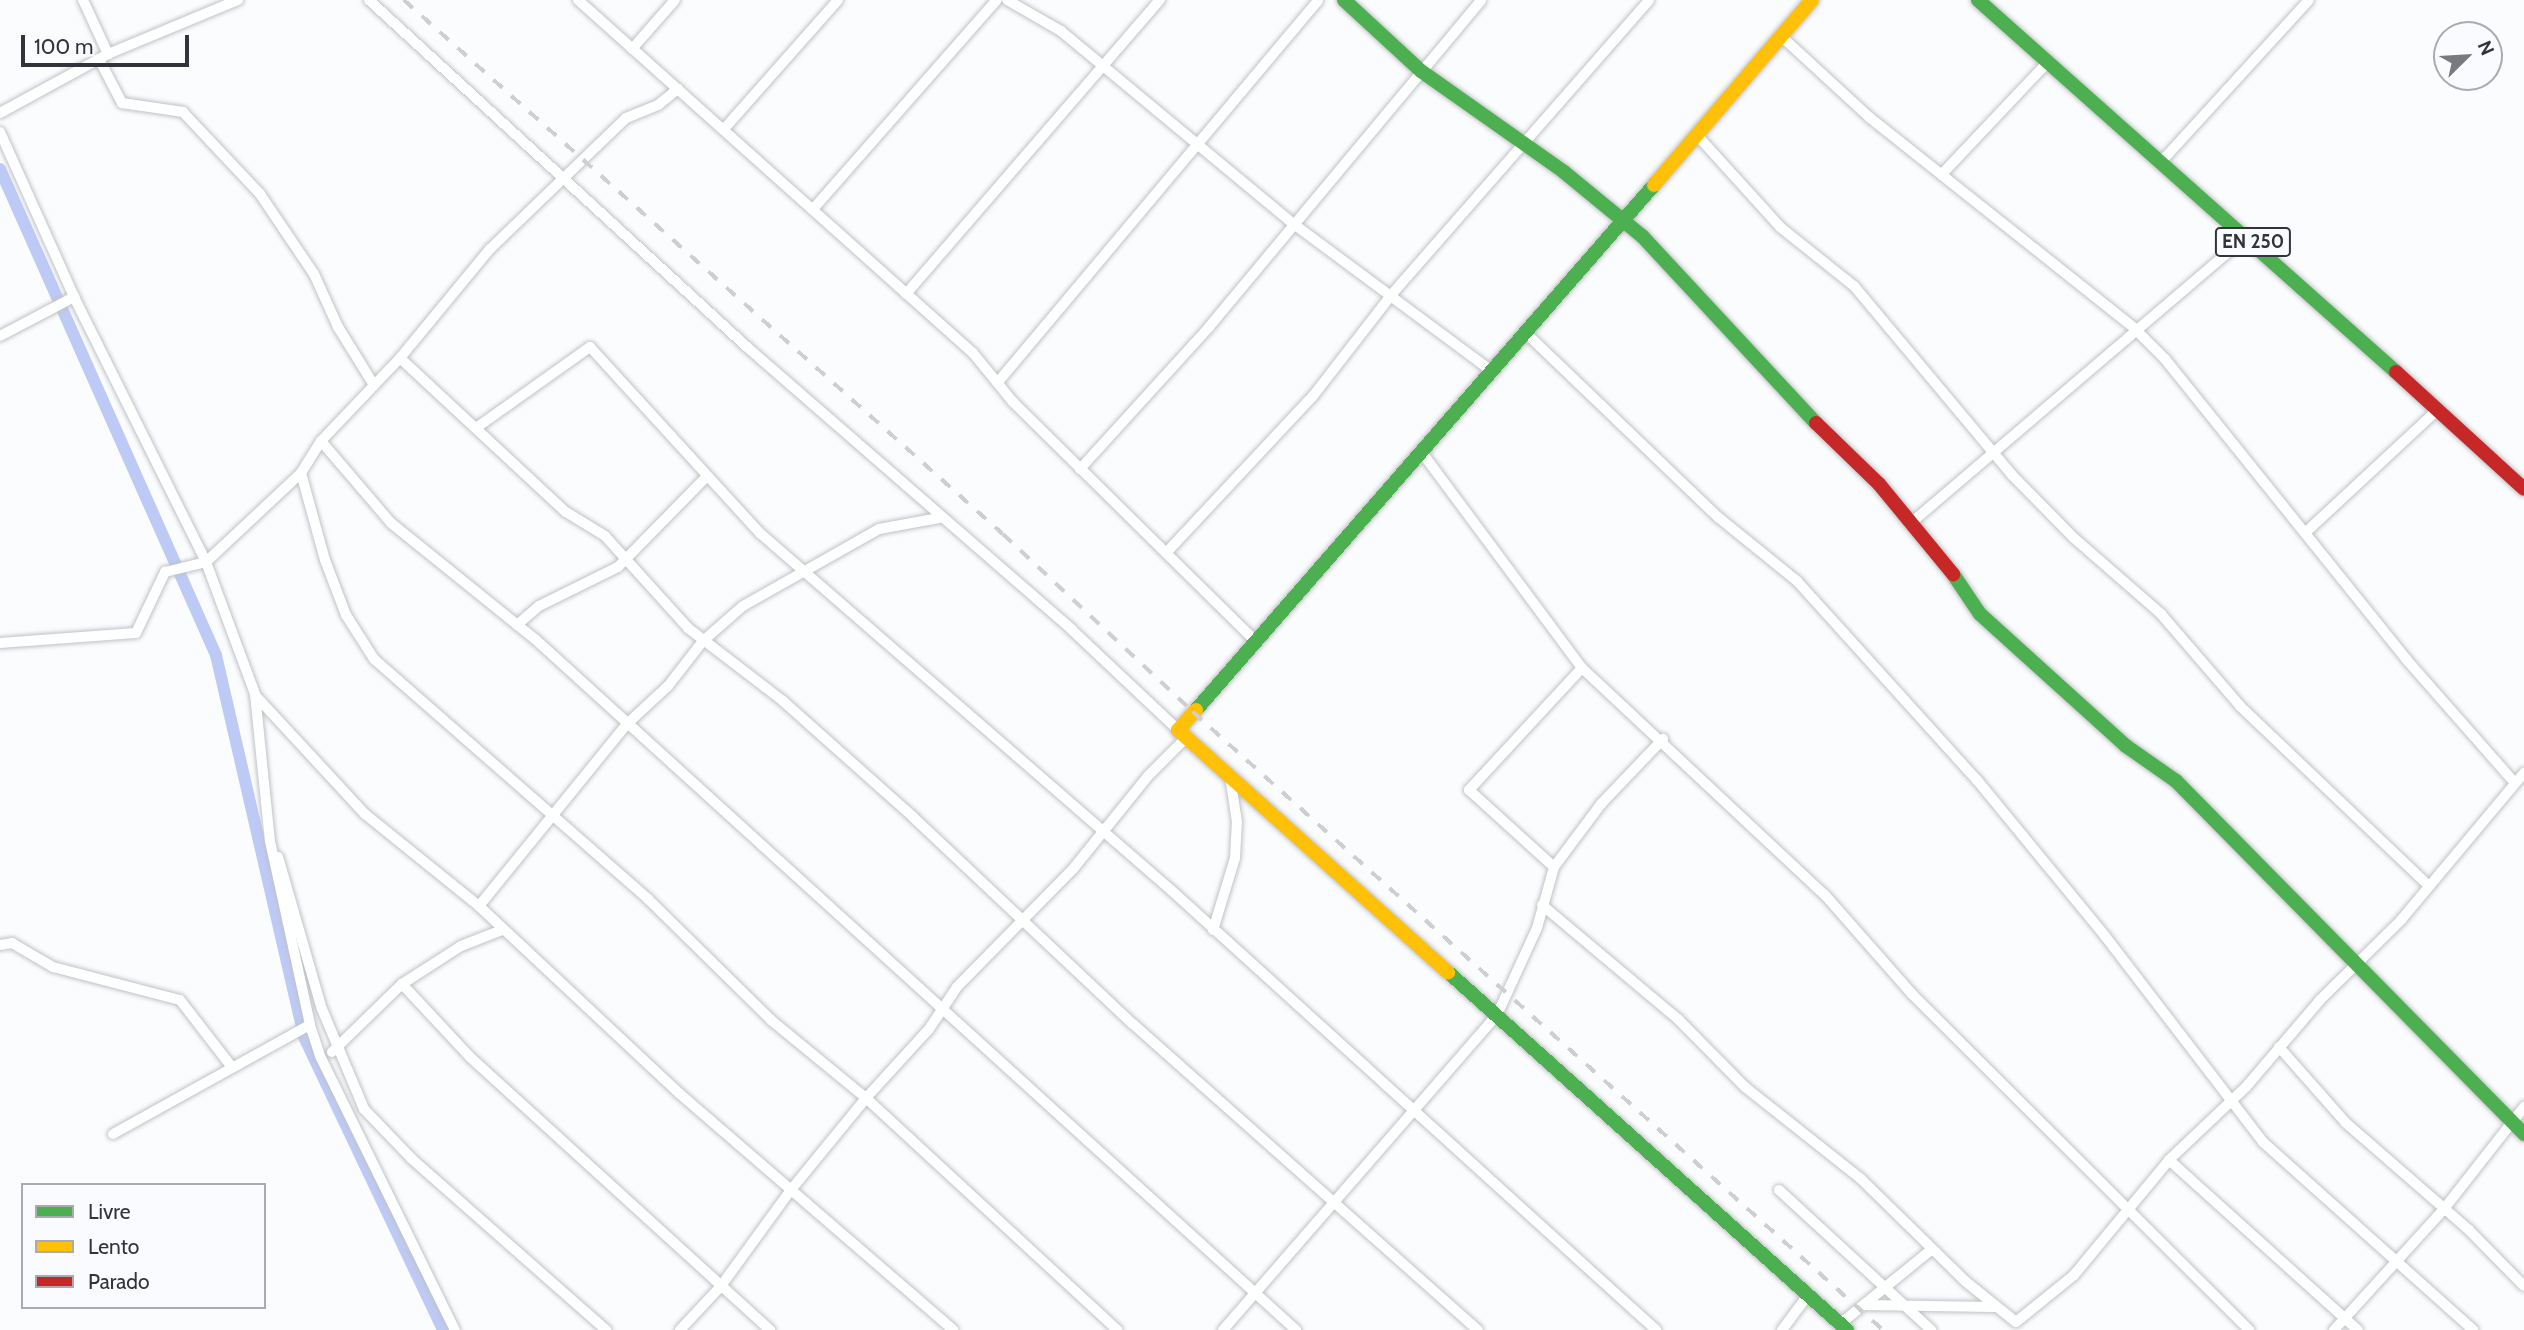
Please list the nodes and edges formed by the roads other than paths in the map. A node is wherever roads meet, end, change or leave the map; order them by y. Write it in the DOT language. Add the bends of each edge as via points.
graph roads {
  1 [pos="83,0"];
  2 [pos="237,0"];
  3 [pos="369,0"];
  4 [pos="578,0"];
  5 [pos="675,0"];
  6 [pos="838,0"];
  7 [pos="997,0"];
  8 [pos="1007,0"];
  9 [pos="1160,0"];
  10 [pos="1318,0"];
  11 [pos="1344,0"];
  12 [pos="1481,0"];
  13 [pos="1649,0"];
  14 [pos="1812,0"];
  15 [pos="1978,0"];
  16 [pos="2309,0"];
  17 [pos="1781,36"];
  18 [pos="632,49"];
  19 [pos="103,56"];
  20 [pos="2048,62"];
  21 [pos="1104,67"];
  22 [pos="1421,71"];
  23 [pos="678,89"];
  24 [pos="0,113"];
  25 [pos="724,129"];
  26 [pos="0,132"];
  27 [pos="1697,135"];
  28 [pos="1525,144"];
  29 [pos="1198,146"];
  30 [pos="2161,162"];
  31 [pos="1942,174"];
  32 [pos="565,179"];
  33 [pos="814,208"];
  34 [pos="1625,222"];
  35 [pos="1295,225"];
  36 [pos="2247,236"];
  37 [pos="906,294"];
  38 [pos="1392,294"];
  39 [pos="74,297"];
  40 [pos="2134,328"];
  41 [pos="1527,334"];
  42 [pos="0,336"];
  43 [pos="400,358"];
  44 [pos="1493,372"];
  45 [pos="998,382"];
  46 [pos="374,385"];
  47 [pos="2435,412"];
  48 [pos="476,428"];
  49 [pos="321,441"];
  50 [pos="1990,452"];
  51 [pos="1423,454"];
  52 [pos="1080,468"];
  53 [pos="301,473"];
  54 [pos="706,476"];
  55 [pos="2524,489"];
  56 [pos="939,519"];
  57 [pos="1911,523"];
  58 [pos="2305,533"];
  59 [pos="1166,553"];
  60 [pos="628,559"];
  61 [pos="206,562"];
  62 [pos="802,570"];
  63 [pos="517,625"];
  64 [pos="702,641"];
  65 [pos="0,643"];
  66 [pos="1256,643"];
  67 [pos="1582,668"];
  68 [pos="254,694"];
  69 [pos="627,724"];
  70 [pos="1182,734"];
  71 [pos="1663,739"];
  72 [pos="2524,773"];
  73 [pos="1230,776"];
  74 [pos="2515,783"];
  75 [pos="552,816"];
  76 [pos="1103,831"];
  77 [pos="270,841"];
  78 [pos="1554,867"];
  79 [pos="2428,885"];
  80 [pos="1542,905"];
  81 [pos="479,906"];
  82 [pos="1020,919"];
  83 [pos="502,930"];
  84 [pos="1213,930"];
  85 [pos="0,945"];
  86 [pos="2355,966"];
  87 [pos="402,984"];
  88 [pos="944,1010"];
  89 [pos="1497,1015"];
  90 [pos="310,1025"];
  91 [pos="2279,1047"];
  92 [pos="336,1050"];
  93 [pos="321,1058"];
  94 [pos="230,1066"];
  95 [pos="866,1098"];
  96 [pos="2231,1101"];
  97 [pos="2524,1107"];
  98 [pos="1412,1108"];
  99 [pos="2512,1123"];
  100 [pos="113,1134"];
  101 [pos="2524,1134"];
  102 [pos="2169,1160"];
  103 [pos="1779,1190"];
  104 [pos="790,1191"];
  105 [pos="1337,1201"];
  106 [pos="2444,1209"];
  107 [pos="2128,1210"];
  108 [pos="1931,1250"];
  109 [pos="2398,1260"];
  110 [pos="721,1286"];
  111 [pos="2524,1286"];
  112 [pos="1886,1289"];
  113 [pos="1257,1295"];
  114 [pos="1808,1296"];
  115 [pos="1864,1305"];
  116 [pos="1907,1306"];
  117 [pos="1994,1307"];
  118 [pos="2345,1319"];
  119 [pos="2020,1326"];
  120 [pos="1844,1327"];
  121 [pos="455,1330"];
  122 [pos="606,1330"];
  123 [pos="680,1330"];
  124 [pos="771,1330"];
  125 [pos="954,1330"];
  126 [pos="1117,1330"];
  127 [pos="1223,1330"];
  128 [pos="1296,1330"];
  129 [pos="1478,1330"];
  130 [pos="1656,1330"];
  131 [pos="1782,1330"];
  132 [pos="1931,1330"];
  133 [pos="2249,1330"];
  134 [pos="2334,1330"];
  135 [pos="2358,1330"];
  136 [pos="2473,1330"];
  1 -- 19 [label="street"];
  2 -- 19 [label="street"];
  3 -- 32 [label="street"];
  4 -- 18 [label="street"];
  5 -- 18 [label="street"];
  6 -- 25 [label="street"];
  7 -- 33 [label="street"];
  8 -- 21 [label="street" via="1061,31"];
  9 -- 21 [label="street"];
  10 -- 29 [label="street"];
  11 -- 22 [label="street"];
  12 -- 22 [label="street"];
  13 -- 28 [label="street"];
  14 -- 17 [label="street"];
  15 -- 20 [label="street, EN 250"];
  16 -- 30 [label="street"];
  17 -- 27 [label="street"];
  17 -- 31 [label="street" via="1869,117"];
  18 -- 23 [label="street"];
  19 -- 24 [label="street"];
  19 -- 46 [label="street" via="122,103 183,112 265,199 309,265 338,327"];
  20 -- 30 [label="street, EN 250"];
  20 -- 31 [label="street"];
  21 -- 29 [label="street"];
  21 -- 37 [label="street"];
  22 -- 28 [label="street"];
  22 -- 35 [label="street"];
  23 -- 25 [label="street"];
  23 -- 32 [label="street" via="658,105 626,118"];
  25 -- 33 [label="street"];
  26 -- 39 [label="street"];
  27 -- 34 [label="street"];
  27 -- 50 [label="street" via="1780,226 1854,286"];
  28 -- 34 [label="street"];
  28 -- 38 [label="street"];
  29 -- 35 [label="street"];
  29 -- 45 [label="street"];
  30 -- 36 [label="street, EN 250"];
  31 -- 40 [label="street"];
  32 -- 43 [label="street" via="490,249"];
  32 -- 56 [label="street"];
  33 -- 37 [label="street"];
  34 -- 41 [label="street"];
  34 -- 57 [label="street" via="1688,283"];
  35 -- 38 [label="street"];
  35 -- 52 [label="street"];
  36 -- 40 [label="street"];
  36 -- 47 [label="street, EN 250"];
  37 -- 45 [label="street"];
  38 -- 44 [label="street"];
  38 -- 59 [label="street" via="1313,397"];
  39 -- 42 [label="street"];
  39 -- 61 [label="street"];
  40 -- 50 [label="street" via="2059,398"];
  40 -- 58 [label="street" via="2205,404"];
  41 -- 44 [label="street"];
  41 -- 96 [label="street" via="1718,517 1797,581 1977,780 2151,994"];
  43 -- 46 [label="street"];
  43 -- 48 [label="street"];
  44 -- 51 [label="street"];
  45 -- 52 [label="street"];
  46 -- 49 [label="street"];
  47 -- 55 [label="street, EN 250"];
  47 -- 58 [label="street"];
  48 -- 54 [label="street" via="587,346"];
  48 -- 60 [label="street" via="566,512 605,536"];
  49 -- 53 [label="street"];
  49 -- 63 [label="street" via="391,523"];
  50 -- 57 [label="street"];
  50 -- 79 [label="street" via="2074,538 2161,614 2240,706"];
  51 -- 66 [label="street"];
  51 -- 67 [label="street"];
  52 -- 59 [label="street"];
  53 -- 61 [label="street"];
  53 -- 75 [label="street" via="346,615 374,659"];
  54 -- 60 [label="street"];
  54 -- 62 [label="street"];
  56 -- 62 [label="street" via="879,529"];
  56 -- 70 [label="street" via="1071,629"];
  57 -- 86 [label="street" via="1947,564 1980,614 2126,746 2176,781"];
  58 -- 74 [label="street" via="2406,659"];
  59 -- 66 [label="street"];
  60 -- 63 [label="street" via="540,606"];
  60 -- 64 [label="street"];
  61 -- 65 [label="street" via="162,575 140,628 131,635"];
  61 -- 68 [label="street"];
  62 -- 64 [label="street" via="743,606"];
  62 -- 76 [label="street"];
  63 -- 69 [label="street"];
  64 -- 69 [label="street" via="668,686"];
  64 -- 82 [label="street" via="783,701"];
  66 -- 70 [label="street"];
  67 -- 71 [label="street" via="1624,710"];
  67 -- 78 [label="street" via="1469,790"];
  68 -- 77 [label="street"];
  68 -- 81 [label="street" via="365,814"];
  69 -- 75 [label="street"];
  69 -- 88 [label="street"];
  70 -- 73 [label="street"];
  70 -- 76 [label="street"];
  71 -- 78 [label="street" via="1601,804"];
  71 -- 107 [label="street" via="1825,895 1912,994"];
  72 -- 74 [label="street"];
  73 -- 84 [label="street" via="1237,822 1235,858"];
  73 -- 89 [label="street"];
  74 -- 79 [label="street"];
  75 -- 81 [label="street"];
  75 -- 95 [label="street" via="648,899 771,1020"];
  76 -- 82 [label="street" via="1073,869"];
  76 -- 84 [label="street"];
  77 -- 90 [label="street"];
  77 -- 92 [label="street" via="286,872"];
  78 -- 80 [label="street"];
  79 -- 86 [label="street" via="2406,915"];
  80 -- 89 [label="street" via="1521,969"];
  80 -- 108 [label="street" via="1678,1019 1745,1087 1860,1178"];
  81 -- 83 [label="street"];
  82 -- 88 [label="street" via="957,986"];
  82 -- 105 [label="street"];
  83 -- 87 [label="street" via="461,946"];
  83 -- 104 [label="street"];
  84 -- 98 [label="street"];
  85 -- 94 [label="street" via="12,943 53,967 180,1000"];
  86 -- 91 [label="street"];
  86 -- 99 [label="street"];
  87 -- 92 [label="street" via="362,1019"];
  87 -- 110 [label="street" via="470,1057"];
  88 -- 95 [label="street"];
  88 -- 113 [label="street"];
  89 -- 98 [label="street"];
  89 -- 114 [label="street"];
  90 -- 93 [label="street"];
  90 -- 94 [label="street"];
  91 -- 96 [label="street"];
  91 -- 106 [label="street" via="2346,1123"];
  92 -- 93 [label="street"];
  92 -- 122 [label="street" via="360,1101 379,1127"];
  93 -- 121 [label="street"];
  94 -- 100 [label="street"];
  95 -- 104 [label="street"];
  95 -- 126 [label="street"];
  96 -- 102 [label="street"];
  96 -- 109 [label="street" via="2263,1142 2325,1202"];
  97 -- 99 [label="street"];
  98 -- 105 [label="street"];
  98 -- 130 [label="street"];
  99 -- 101 [label="street"];
  99 -- 106 [label="street"];
  102 -- 107 [label="street"];
  102 -- 118 [label="street"];
  103 -- 112 [label="street"];
  104 -- 110 [label="street"];
  104 -- 125 [label="street"];
  105 -- 113 [label="street"];
  105 -- 129 [label="street"];
  106 -- 109 [label="street"];
  106 -- 111 [label="street"];
  107 -- 119 [label="street" via="2058,1292"];
  107 -- 133 [label="street"];
  108 -- 112 [label="street"];
  108 -- 117 [label="street"];
  109 -- 118 [label="street"];
  109 -- 136 [label="street"];
  110 -- 123 [label="street"];
  110 -- 124 [label="street"];
  112 -- 115 [label="street"];
  112 -- 116 [label="street"];
  113 -- 127 [label="street"];
  113 -- 128 [label="street"];
  114 -- 120 [label="street"];
  114 -- 131 [label="street"];
  115 -- 116 [label="street"];
  115 -- 120 [label="street"];
  116 -- 117 [label="street"];
  116 -- 132 [label="street"];
  117 -- 119 [label="street"];
  118 -- 134 [label="street"];
  118 -- 135 [label="street"];
}
